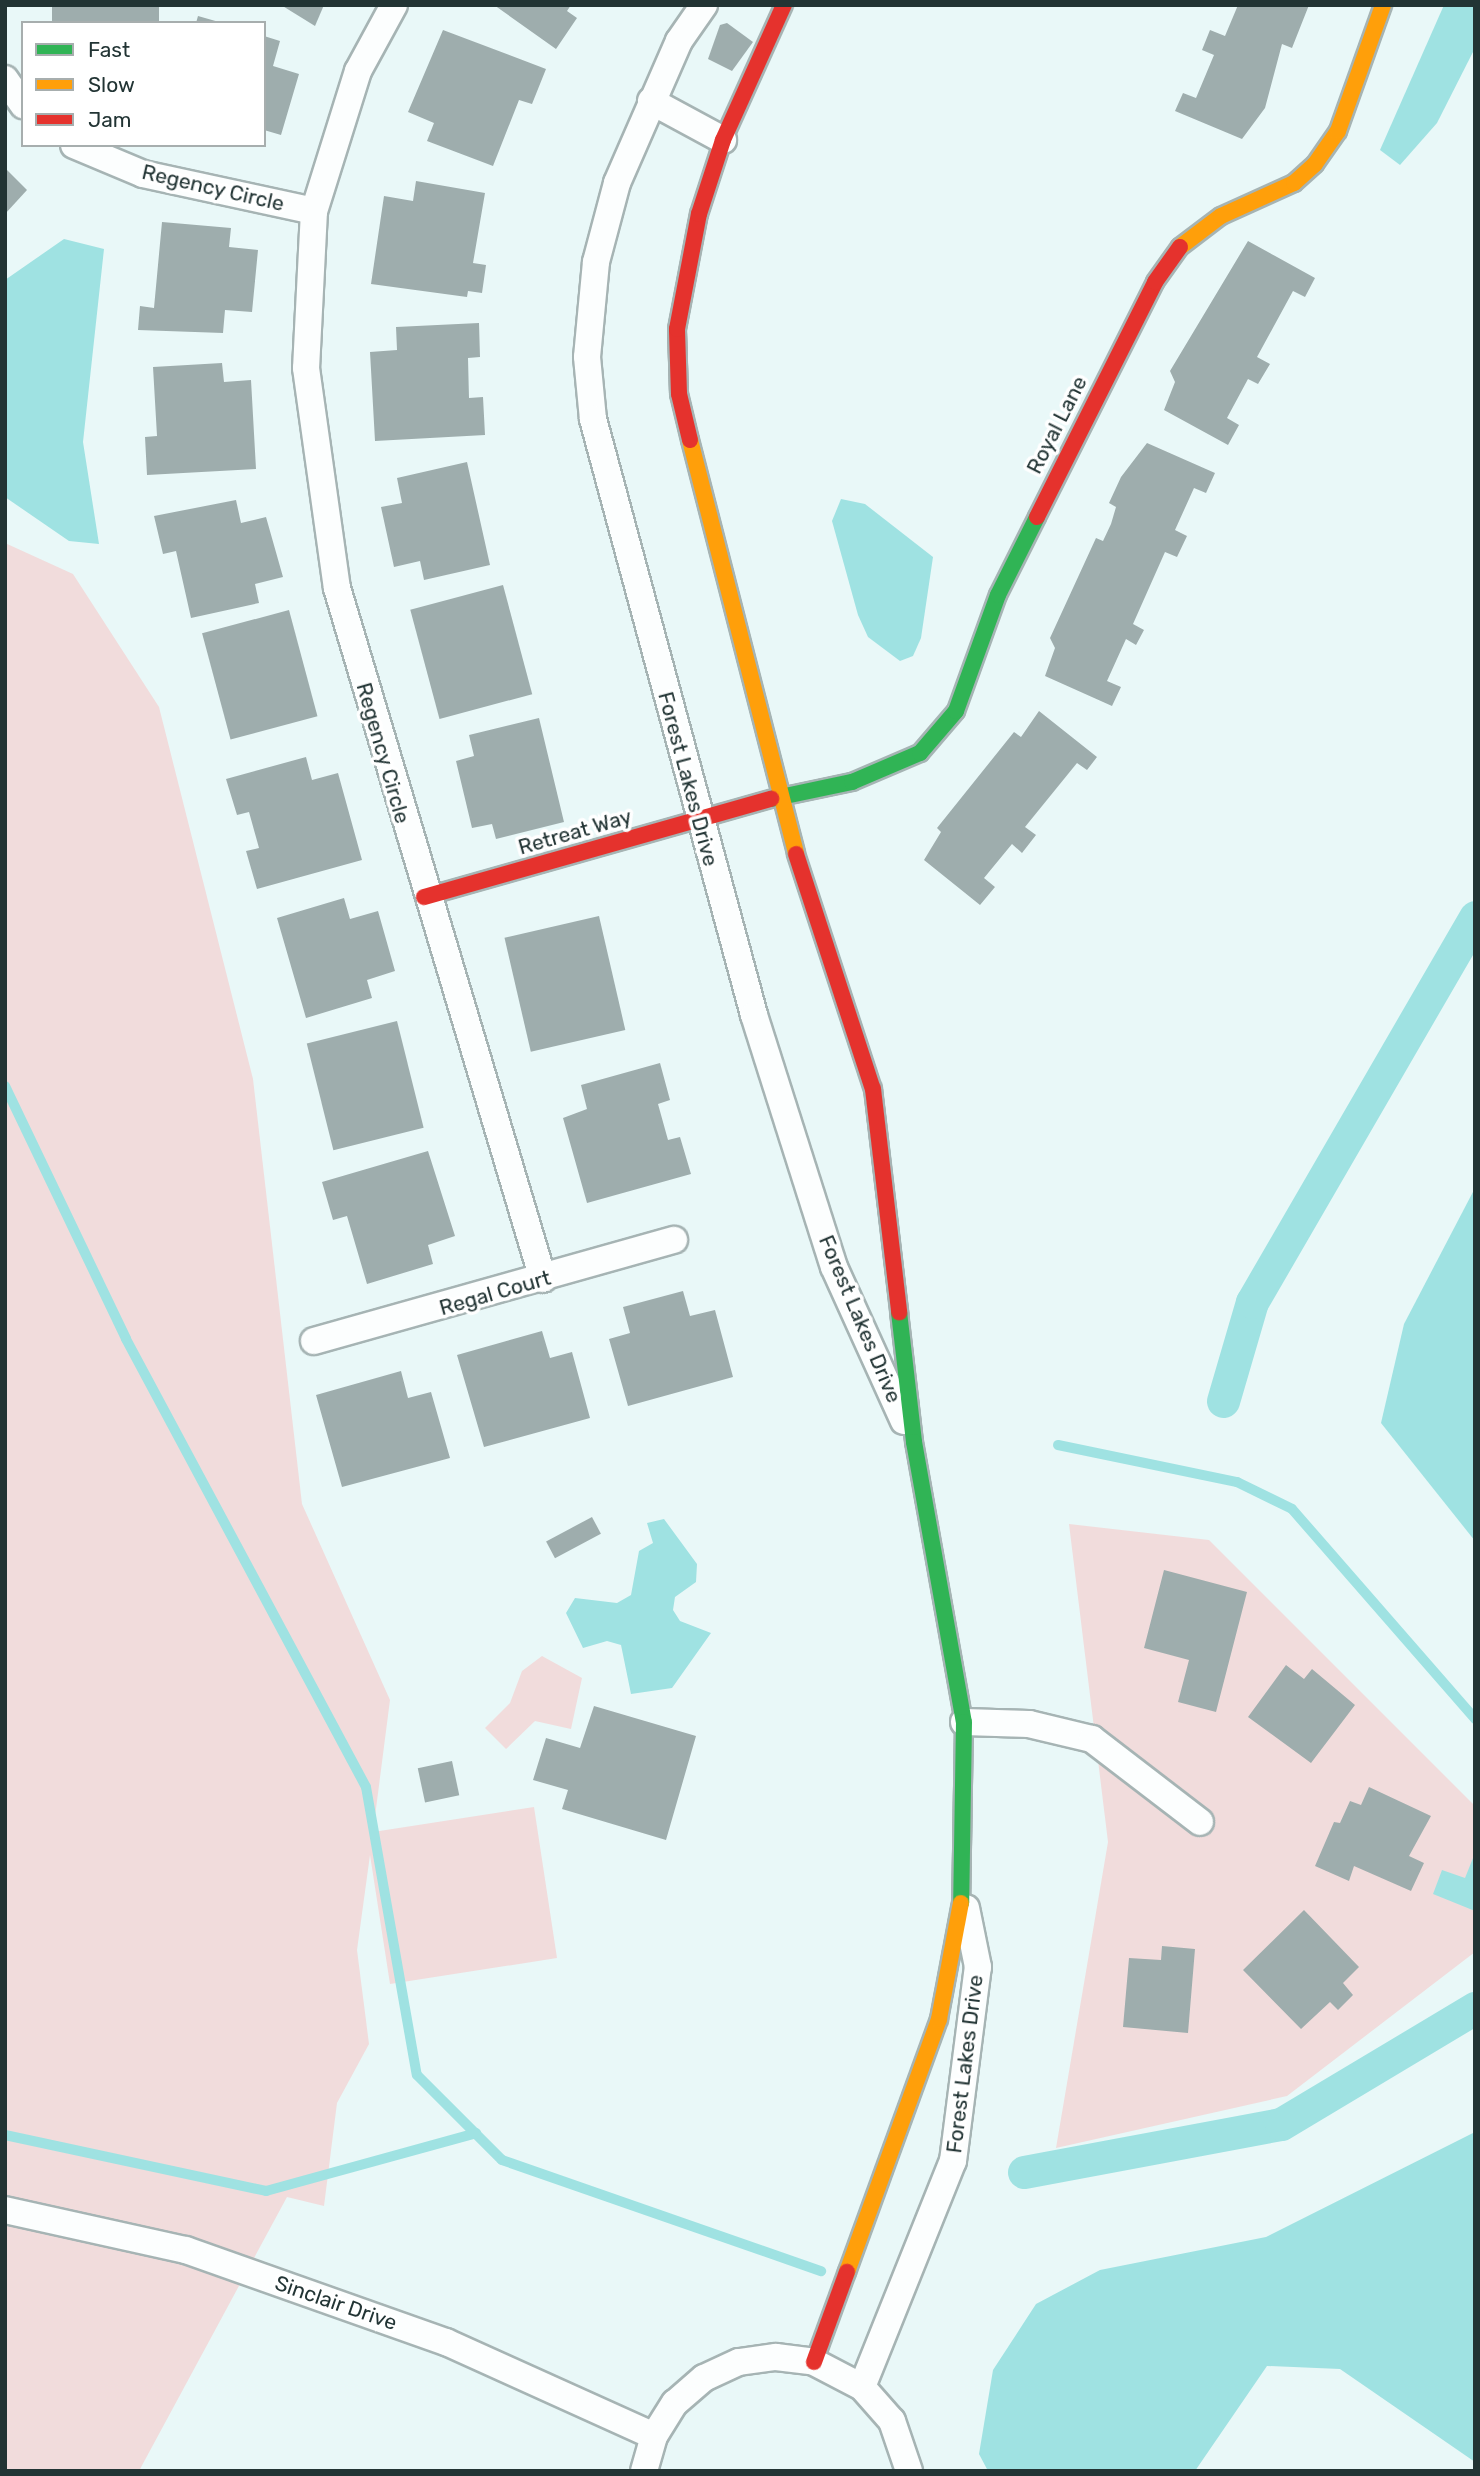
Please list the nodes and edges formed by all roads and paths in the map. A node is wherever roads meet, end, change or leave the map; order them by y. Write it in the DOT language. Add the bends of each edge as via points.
graph roads {
  1 [pos="394,5"];
  2 [pos="704,5"];
  3 [pos="784,5"];
  4 [pos="1383,5"];
  5 [pos="5,79"];
  6 [pos="651,101"];
  7 [pos="21,102"];
  8 [pos="723,140"];
  9 [pos="79,147"];
  10 [pos="314,211"];
  11 [pos="777,796"];
  12 [pos="737,806"];
  13 [pos="699,818"];
  14 [pos="424,897"];
  15 [pos="674,1240"];
  16 [pos="543,1279"];
  17 [pos="314,1341"];
  18 [pos="914,1442"];
  19 [pos="964,1722"];
  20 [pos="1200,1822"];
  21 [pos="963,1893"];
  22 [pos="5,2210"];
  23 [pos="814,2362"];
  24 [pos="862,2387"];
  25 [pos="654,2436"];
  26 [pos="644,2471"];
  27 [pos="909,2471"];
  1 -- 10 [label="street, Regency Circle" via="358,71"];
  2 -- 6 [label="street, Forest Lakes Drive" via="679,41"];
  3 -- 8 [label="street, Forest Lakes Drive"];
  4 -- 11 [label="street, Royal Lane" via="1338,131 1315,164 1294,183 1222,216 1183,243 1155,282 998,595 956,711 920,753 852,782"];
  5 -- 7 [label="street"];
  6 -- 8 [label="street"];
  6 -- 13 [label="street, Forest Lakes Drive" via="617,183 596,262 587,357 610,495"];
  8 -- 11 [label="street, Forest Lakes Drive" via="685,270 677,329 679,394"];
  9 -- 10 [label="street, Regency Circle" via="143,174"];
  10 -- 14 [label="street, Regency Circle" via="306,368 337,588"];
  11 -- 12 [label="street, Royal Lane"];
  11 -- 18 [label="street, Forest Lakes Drive" via="873,1089"];
  12 -- 13 [label="street, Retreat Way"];
  13 -- 14 [label="street, Retreat Way"];
  13 -- 18 [label="street, Forest Lakes Drive" via="834,1267"];
  14 -- 16 [label="street, Regency Circle"];
  15 -- 16 [label="street, Regal Court"];
  16 -- 17 [label="street, Regal Court"];
  18 -- 19 [label="street, Forest Lakes Drive"];
  19 -- 20 [label="street" via="1030,1724 1091,1739"];
  19 -- 21 [label="street, Forest Lakes Drive"];
  21 -- 23 [label="street, Forest Lakes Drive" via="939,2019"];
  21 -- 24 [label="street, Forest Lakes Drive" via="978,1967 953,2161"];
  22 -- 25 [label="street, Sinclair Drive" via="186,2250 446,2342"];
  23 -- 24 [label="street"];
  23 -- 25 [label="street" via="776,2357 738,2362 684,2395"];
  24 -- 27 [label="street" via="892,2421"];
  25 -- 26 [label="street"];
}
